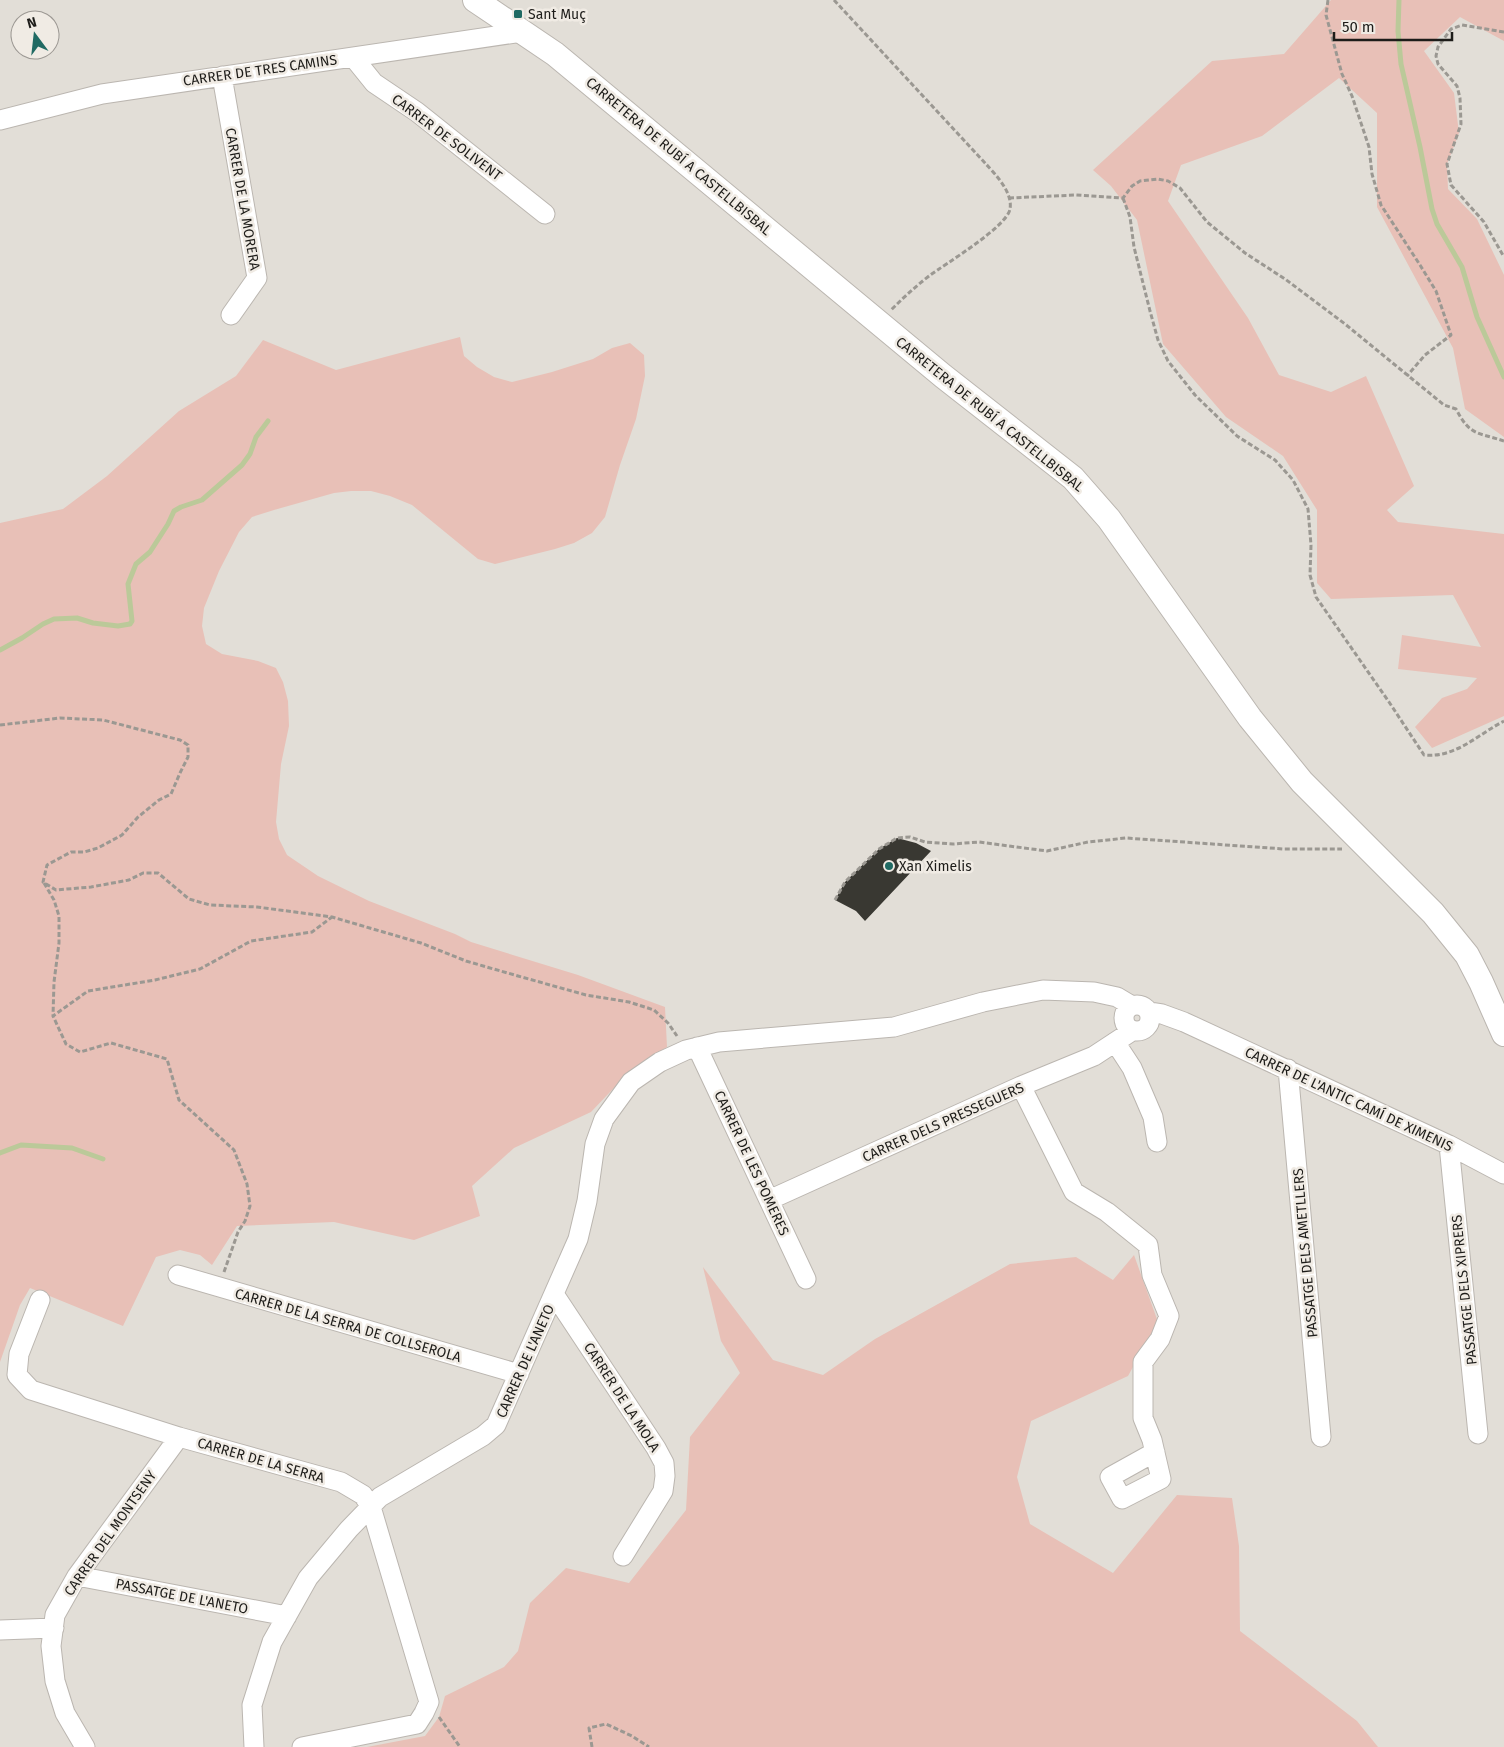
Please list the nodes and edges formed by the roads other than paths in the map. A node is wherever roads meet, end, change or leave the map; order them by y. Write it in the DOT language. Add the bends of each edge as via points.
graph roads {
  1 [pos="480,2"];
  2 [pos="522,32"];
  3 [pos="353,57"];
  4 [pos="222,76"];
  5 [pos="0,120"];
  6 [pos="545,214"];
  7 [pos="231,316"];
  8 [pos="1134,1020"];
  9 [pos="1504,1034"];
  10 [pos="1115,1042"];
  11 [pos="692,1049"];
  12 [pos="1288,1070"];
  13 [pos="1021,1086"];
  14 [pos="1157,1142"];
  15 [pos="1449,1145"];
  16 [pos="1504,1174"];
  17 [pos="769,1200"];
  18 [pos="178,1275"];
  19 [pos="806,1280"];
  20 [pos="554,1294"];
  21 [pos="40,1300"];
  22 [pos="519,1374"];
  23 [pos="1478,1434"];
  24 [pos="179,1437"];
  25 [pos="1321,1437"];
  26 [pos="1155,1452"];
  27 [pos="371,1506"];
  28 [pos="623,1556"];
  29 [pos="78,1576"];
  30 [pos="287,1616"];
  31 [pos="54,1628"];
  32 [pos="0,1630"];
  33 [pos="85,1747"];
  34 [pos="254,1747"];
  35 [pos="302,1747"];
  1 -- 2 [label="street, CARRETERA DE RUBÍ A CASTELLBISBAL"];
  2 -- 3 [label="street, CARRER DE TRES CAMINS"];
  2 -- 9 [label="street, CARRETERA DE RUBÍ A CASTELLBISBAL" via="570,66 943,376 1073,478 1109,519 1250,718 1302,782 1433,913 1466,955 1482,982"];
  3 -- 4 [label="street, CARRER DE TRES CAMINS"];
  3 -- 6 [label="street, CARRER DE SOLIVENT" via="374,83 417,112"];
  4 -- 5 [label="street, CARRER DE TRES CAMINS" via="102,94"];
  4 -- 7 [label="street, CARRER DE LA MORERA" via="256,278"];
  8 -- 10 [label="street" via="1117,1033"];
  8 -- 11 [label="street" via="1102,994 1044,990 983,1002 894,1027 719,1042"];
  8 -- 12 [label="street, CARRER DE L'ANTIC CAMÍ DE XIMENIS" via="1192,1027"];
  10 -- 13 [label="street, CARRER DELS PRESSEGUERS" via="1094,1056"];
  10 -- 14 [label="street" via="1132,1068 1154,1117"];
  11 -- 17 [label="street, CARRER DE LES POMERES"];
  11 -- 20 [label="street, CARRER DE L'ANETO" via="660,1062 631,1082 604,1119 596,1144 578,1239"];
  12 -- 15 [label="street, CARRER DE L'ANTIC CAMÍ DE XIMENIS"];
  12 -- 25 [label="street, PASSATGE DELS AMETLLERS"];
  13 -- 17 [label="street, CARRER DELS PRESSEGUERS"];
  13 -- 26 [label="street" via="1074,1192 1107,1212 1148,1245 1152,1275 1169,1316 1160,1339 1143,1362 1144,1418"];
  15 -- 16 [label="street, CARRER DE L'ANTIC CAMÍ DE XIMENIS"];
  15 -- 23 [label="street, PASSATGE DELS XIPRERS"];
  17 -- 19 [label="street, CARRER DE LES POMERES"];
  18 -- 22 [label="street, CARRER DE LA SERRA DE COLLSEROLA"];
  20 -- 22 [label="street, CARRER DE L'ANETO"];
  20 -- 28 [label="street, CARRER DE LA MOLA" via="664,1463 663,1491"];
  21 -- 24 [label="street, CARRER DE LA SERRA" via="19,1354 17,1375 31,1390"];
  22 -- 27 [label="street, CARRER DE L'ANETO" via="496,1425 380,1497"];
  24 -- 27 [label="street, CARRER DE LA SERRA" via="342,1482 363,1495"];
  24 -- 29 [label="street, CARRER DEL MONTSENY"];
  27 -- 30 [label="street, CARRER DE L'ANETO" via="308,1578"];
  27 -- 35 [label="street, CARRER DE LA SERRA" via="429,1702 417,1724"];
  29 -- 30 [label="street, PASSATGE DE L'ANETO"];
  29 -- 31 [label="street, CARRER DEL MONTSENY" via="55,1615"];
  30 -- 34 [label="street, CARRER DE L'ANETO" via="272,1642 252,1705"];
  31 -- 32 [label="street"];
  31 -- 33 [label="street, CARRER DEL MONTSENY" via="55,1681 65,1713"];
}
